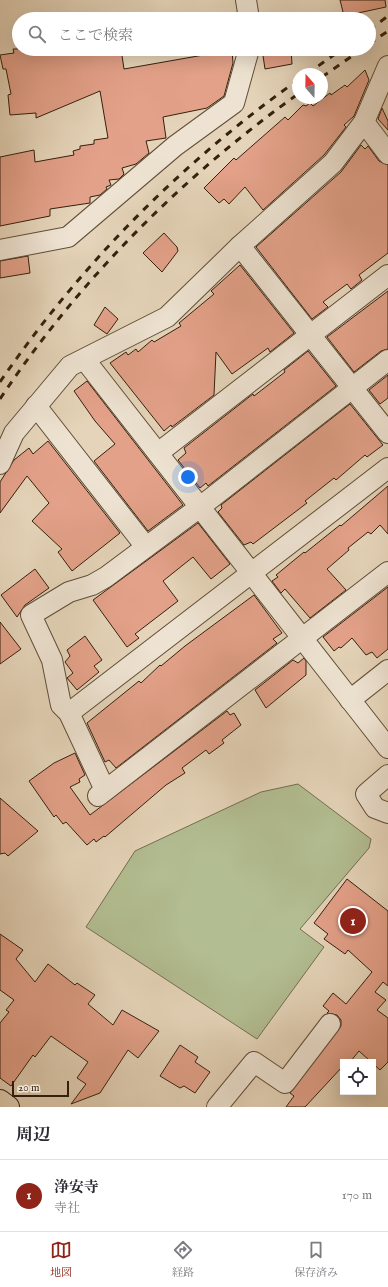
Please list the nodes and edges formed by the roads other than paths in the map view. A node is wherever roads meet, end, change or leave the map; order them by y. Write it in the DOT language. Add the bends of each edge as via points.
graph roads {
  1 [pos="246,0"];
  2 [pos="248,12"];
  3 [pos="247,56"];
  4 [pos="388,66"];
  5 [pos="364,122"];
  6 [pos="388,154"];
  7 [pos="240,246"];
  8 [pos="0,250"];
  9 [pos="388,275"];
  10 [pos="310,336"];
  11 [pos="85,360"];
  12 [pos="388,360"];
  13 [pos="352,389"];
  14 [pos="36,406"];
  15 [pos="388,433"];
  16 [pos="158,453"];
  17 [pos="0,464"];
  18 [pos="388,468"];
  19 [pos="200,507"];
  20 [pos="146,547"];
  21 [pos="388,572"];
  22 [pos="252,573"];
  23 [pos="302,638"];
  24 [pos="388,670"];
  25 [pos="350,700"];
  26 [pos="69,713"];
  27 [pos="388,748"];
  28 [pos="388,775"];
  29 [pos="388,813"];
  30 [pos="330,1024"];
  31 [pos="0,1101"];
  32 [pos="8,1107"];
  33 [pos="217,1107"];
  1 -- 2 [label="street"];
  3 -- 8 [label="street" via="234,103 174,146 68,237"];
  4 -- 5 [label="street"];
  5 -- 6 [label="street"];
  5 -- 7 [label="street" via="333,163"];
  7 -- 10 [label="street"];
  7 -- 11 [label="street" via="167,317"];
  9 -- 10 [label="street"];
  10 -- 13 [label="street"];
  10 -- 16 [label="street"];
  11 -- 14 [label="street" via="70,366"];
  11 -- 16 [label="street"];
  12 -- 13 [label="street"];
  13 -- 15 [label="street"];
  13 -- 19 [label="street"];
  14 -- 17 [label="street" via="14,433"];
  14 -- 20 [label="street"];
  16 -- 19 [label="street"];
  18 -- 22 [label="street"];
  19 -- 20 [label="street"];
  19 -- 22 [label="street"];
  20 -- 26 [label="street" via="106,577 92,585 69,592 32,615 52,660 61,705"];
  21 -- 23 [label="street"];
  22 -- 23 [label="street"];
  22 -- 26 [label="street"];
  23 -- 25 [label="street"];
  23 -- 26 [label="street" via="101,793"];
  24 -- 25 [label="street"];
  25 -- 27 [label="street"];
  28 -- 29 [label="street" via="366,794 375,808"];
  30 -- 33 [label="street" via="285,1083 254,1062"];
  31 -- 32 [label="main road"];
}
